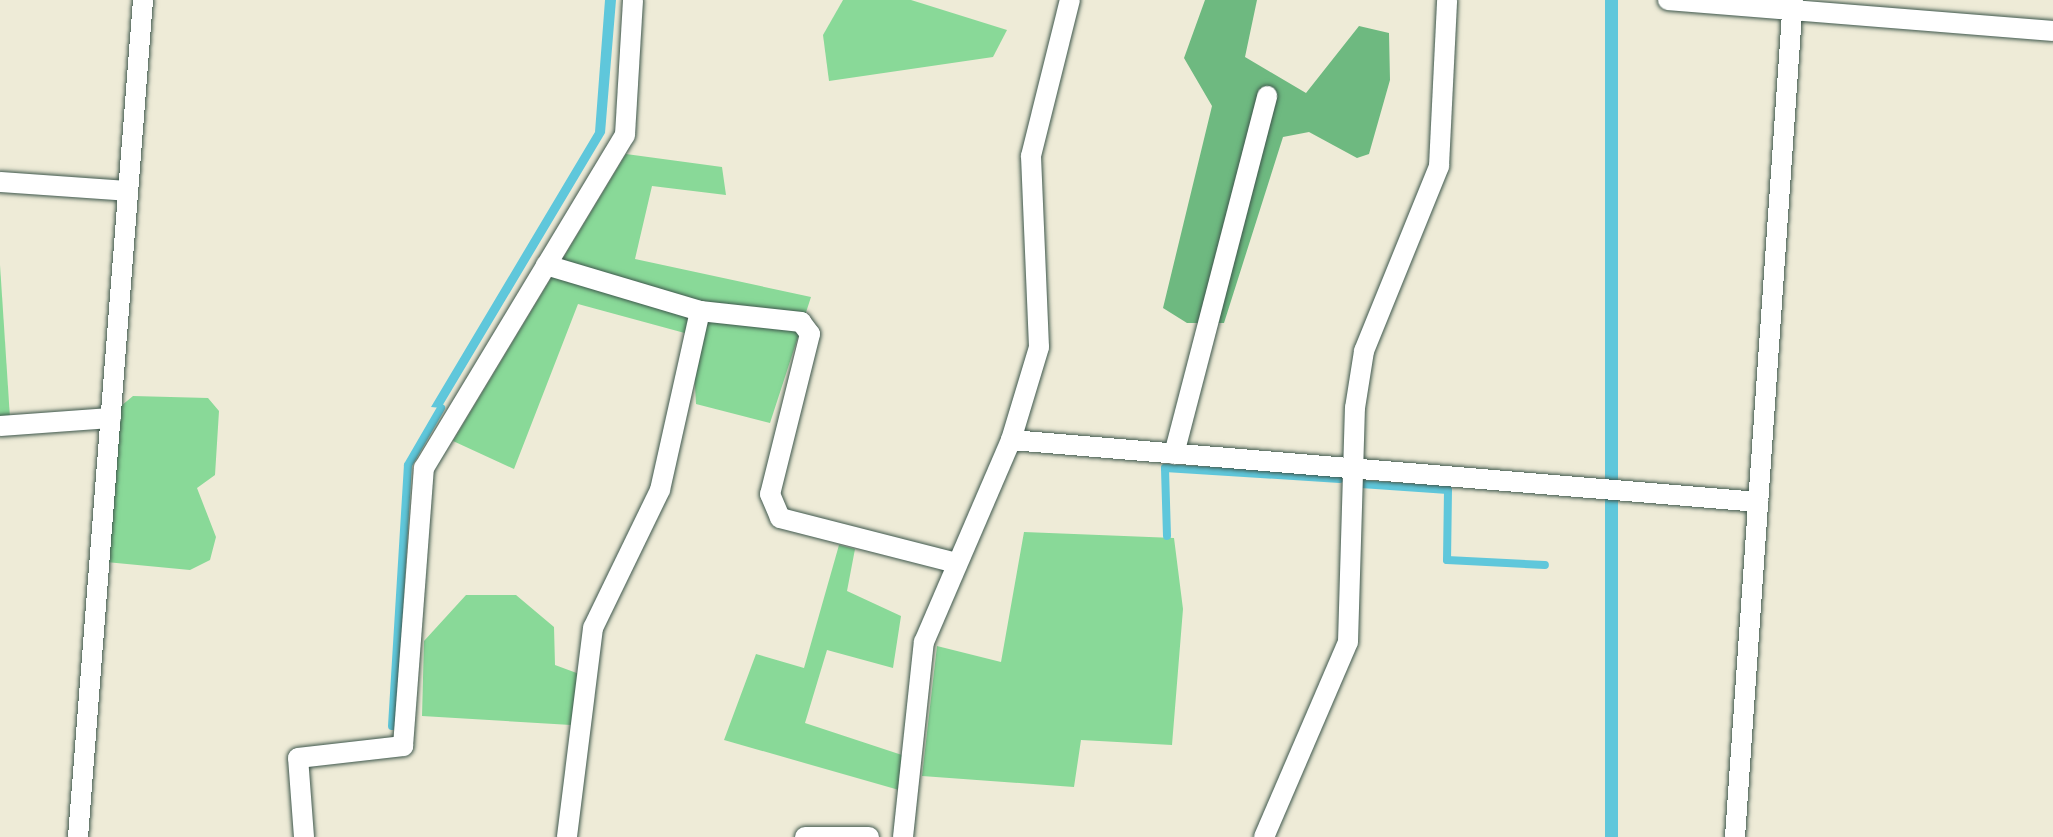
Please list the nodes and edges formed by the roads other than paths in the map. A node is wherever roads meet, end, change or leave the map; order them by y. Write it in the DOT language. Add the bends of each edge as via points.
graph roads {
  1 [pos="143,0"];
  2 [pos="632,0"];
  3 [pos="1070,0"];
  4 [pos="1448,0"];
  5 [pos="1668,0"];
  6 [pos="1792,5"];
  7 [pos="2053,31"];
  8 [pos="1266,96"];
  9 [pos="0,182"];
  10 [pos="128,191"];
  11 [pos="546,266"];
  12 [pos="700,311"];
  13 [pos="111,418"];
  14 [pos="0,426"];
  15 [pos="1011,440"];
  16 [pos="1174,454"];
  17 [pos="1352,468"];
  18 [pos="1758,502"];
  19 [pos="952,562"];
  20 [pos="78,837"];
  21 [pos="304,837"];
  22 [pos="567,837"];
  23 [pos="805,837"];
  24 [pos="869,837"];
  25 [pos="903,837"];
  26 [pos="1264,837"];
  27 [pos="1736,837"];
  1 -- 10 [label="street"];
  2 -- 11 [label="street" via="624,135"];
  3 -- 15 [label="street" via="1031,156 1039,347"];
  4 -- 17 [label="street" via="1438,166 1364,351"];
  5 -- 6 [label="street"];
  6 -- 7 [label="street"];
  6 -- 18 [label="street"];
  8 -- 16 [label="street"];
  9 -- 10 [label="street"];
  10 -- 13 [label="street"];
  11 -- 12 [label="street"];
  11 -- 21 [label="street" via="424,468 403,746 298,758"];
  12 -- 19 [label="street" via="801,322 810,334 770,494 780,518"];
  12 -- 22 [label="street" via="660,490 594,628"];
  13 -- 14 [label="street"];
  13 -- 20 [label="street"];
  15 -- 16 [label="street"];
  15 -- 19 [label="street"];
  16 -- 17 [label="street"];
  17 -- 18 [label="street"];
  17 -- 26 [label="street" via="1348,642"];
  18 -- 27 [label="street"];
  19 -- 25 [label="street" via="924,642"];
  23 -- 24 [label="street"];
}
